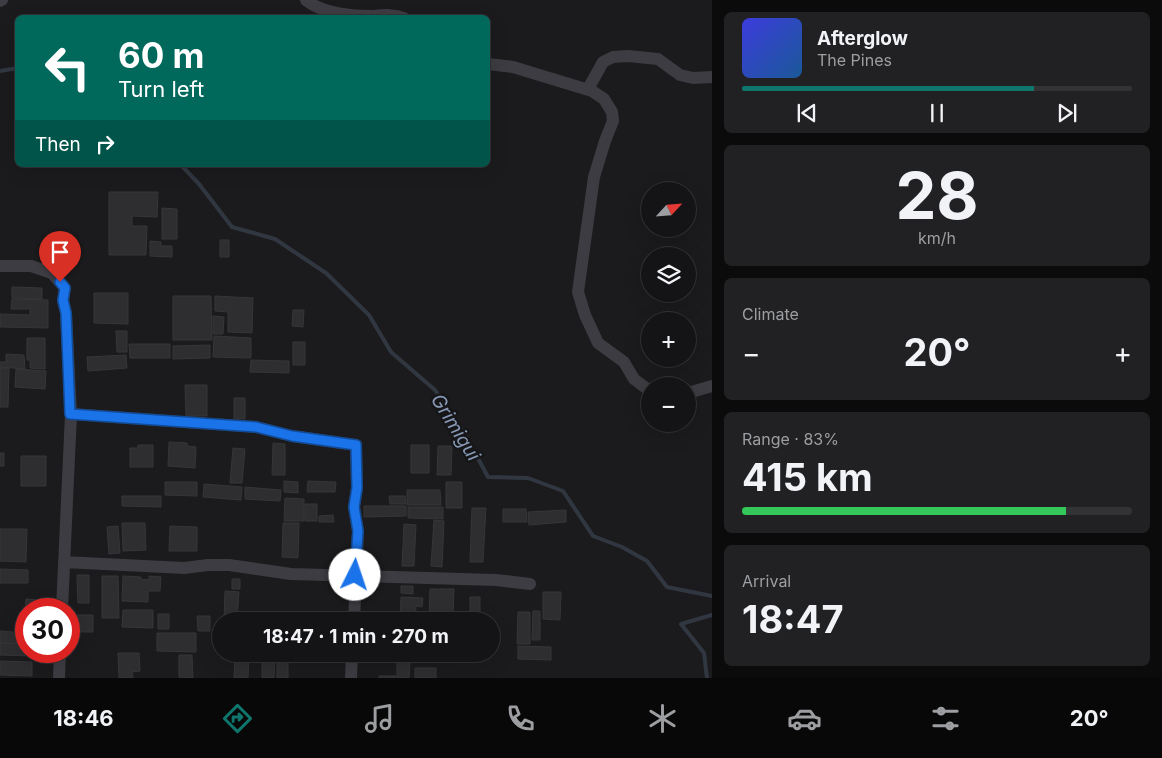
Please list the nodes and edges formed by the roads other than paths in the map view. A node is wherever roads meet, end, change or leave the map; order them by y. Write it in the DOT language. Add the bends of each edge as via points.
graph roads {
  1 [pos="306,0"];
  2 [pos="358,15"];
  3 [pos="490,64"];
  4 [pos="712,77"];
  5 [pos="588,89"];
  6 [pos="0,266"];
  7 [pos="641,385"];
  8 [pos="712,386"];
  9 [pos="696,391"];
  10 [pos="70,414"];
  11 [pos="64,562"];
  12 [pos="355,575"];
  13 [pos="530,584"];
  14 [pos="62,598"];
  15 [pos="354,612"];
  16 [pos="352,662"];
  17 [pos="60,663"];
  18 [pos="59,678"];
  19 [pos="351,678"];
  1 -- 2 [label="street" via="333,13"];
  3 -- 5 [label="street" via="514,67"];
  4 -- 5 [label="street" via="680,75 658,60 628,56 603,62"];
  5 -- 7 [label="street" via="604,98 613,121 594,177 578,292 598,342 624,362 634,380"];
  6 -- 10 [label="street" via="31,266 52,273 65,288"];
  8 -- 9 [label="street"];
  10 -- 11 [label="street"];
  10 -- 12 [label="street" via="256,427 356,445 354,507 358,531"];
  11 -- 12 [label="street" via="184,568 228,565 291,574"];
  11 -- 14 [label="street"];
  12 -- 13 [label="street"];
  12 -- 15 [label="street"];
  16 -- 19 [label="street"];
  17 -- 18 [label="street"];
}
